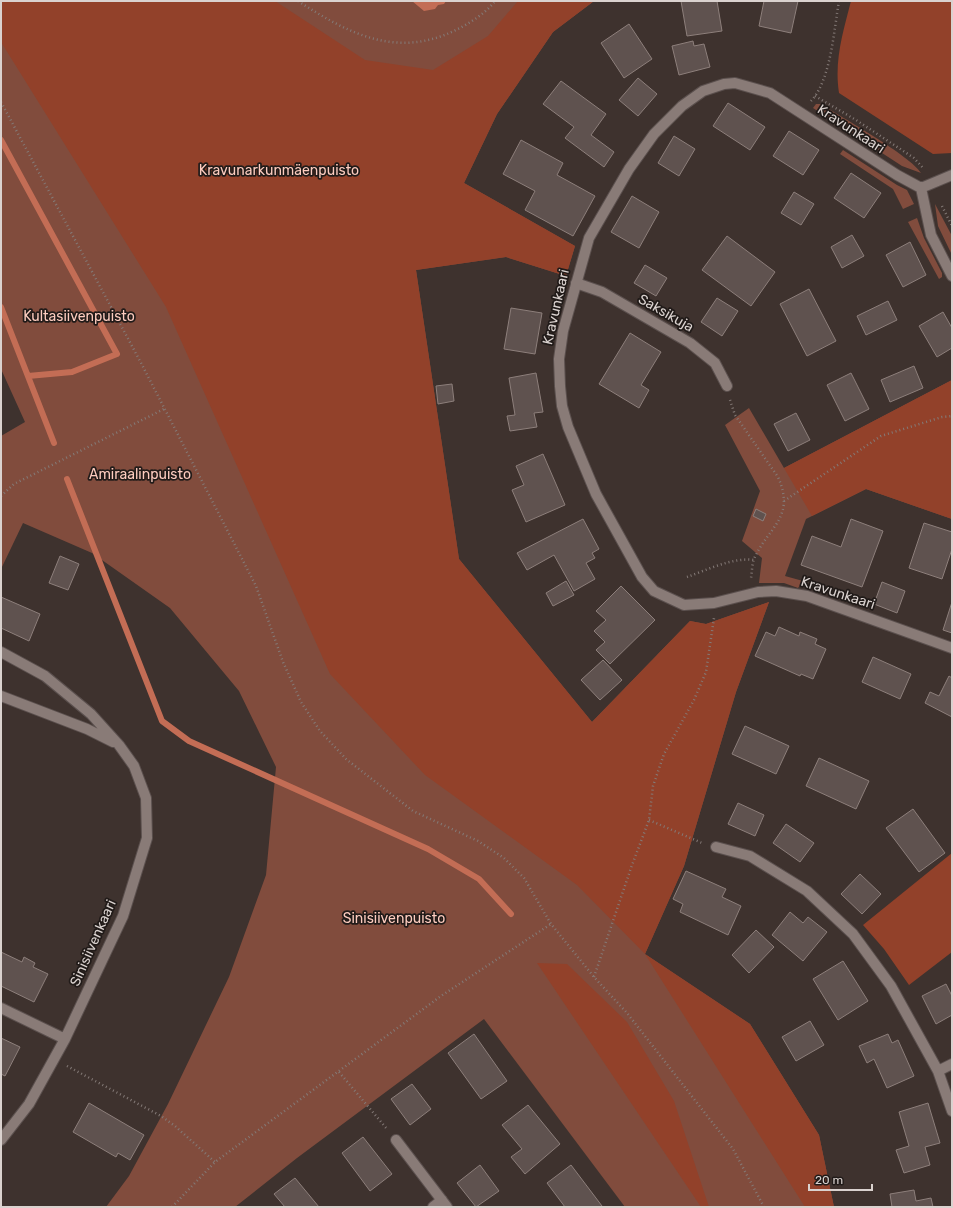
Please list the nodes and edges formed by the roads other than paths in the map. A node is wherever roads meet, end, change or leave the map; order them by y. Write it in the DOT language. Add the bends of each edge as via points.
graph roads {
  1 [pos="952,174"];
  2 [pos="921,188"];
  3 [pos="952,276"];
  4 [pos="576,283"];
  5 [pos="728,386"];
  6 [pos="952,648"];
  7 [pos="1,652"];
  8 [pos="1,696"];
  9 [pos="118,745"];
  10 [pos="716,847"];
  11 [pos="1,1008"];
  12 [pos="65,1039"];
  13 [pos="952,1064"];
  14 [pos="938,1072"];
  15 [pos="952,1111"];
  16 [pos="1,1140"];
  17 [pos="396,1140"];
  18 [pos="444,1204"];
  19 [pos="433,1207"];
  1 -- 2 [label="street"];
  2 -- 3 [label="street" via="931,236"];
  2 -- 4 [label="street, Kravunkaari" via="896,175 770,93 736,83 712,87 694,96 654,134 628,169 589,238"];
  4 -- 5 [label="street, Saksikuja" via="602,292 690,344 715,363"];
  4 -- 6 [label="street, Kravunkaari" via="559,359 562,406 596,494 642,577 654,591 684,605 714,603 749,593 776,590 807,596"];
  7 -- 9 [label="street, Sinisiivenkaari" via="44,676 91,714"];
  8 -- 9 [label="street, Sinisiivenkaari" via="87,729"];
  9 -- 12 [label="street, Sinisiivenkaari" via="134,766 146,798 147,838 123,916"];
  10 -- 14 [label="street" via="750,856 807,891 853,934 891,986"];
  11 -- 12 [label="street"];
  12 -- 16 [label="street, Sinisiivenkaari" via="29,1104"];
  13 -- 14 [label="street"];
  14 -- 15 [label="street"];
  17 -- 18 [label="street"];
  18 -- 19 [label="street"];
}
